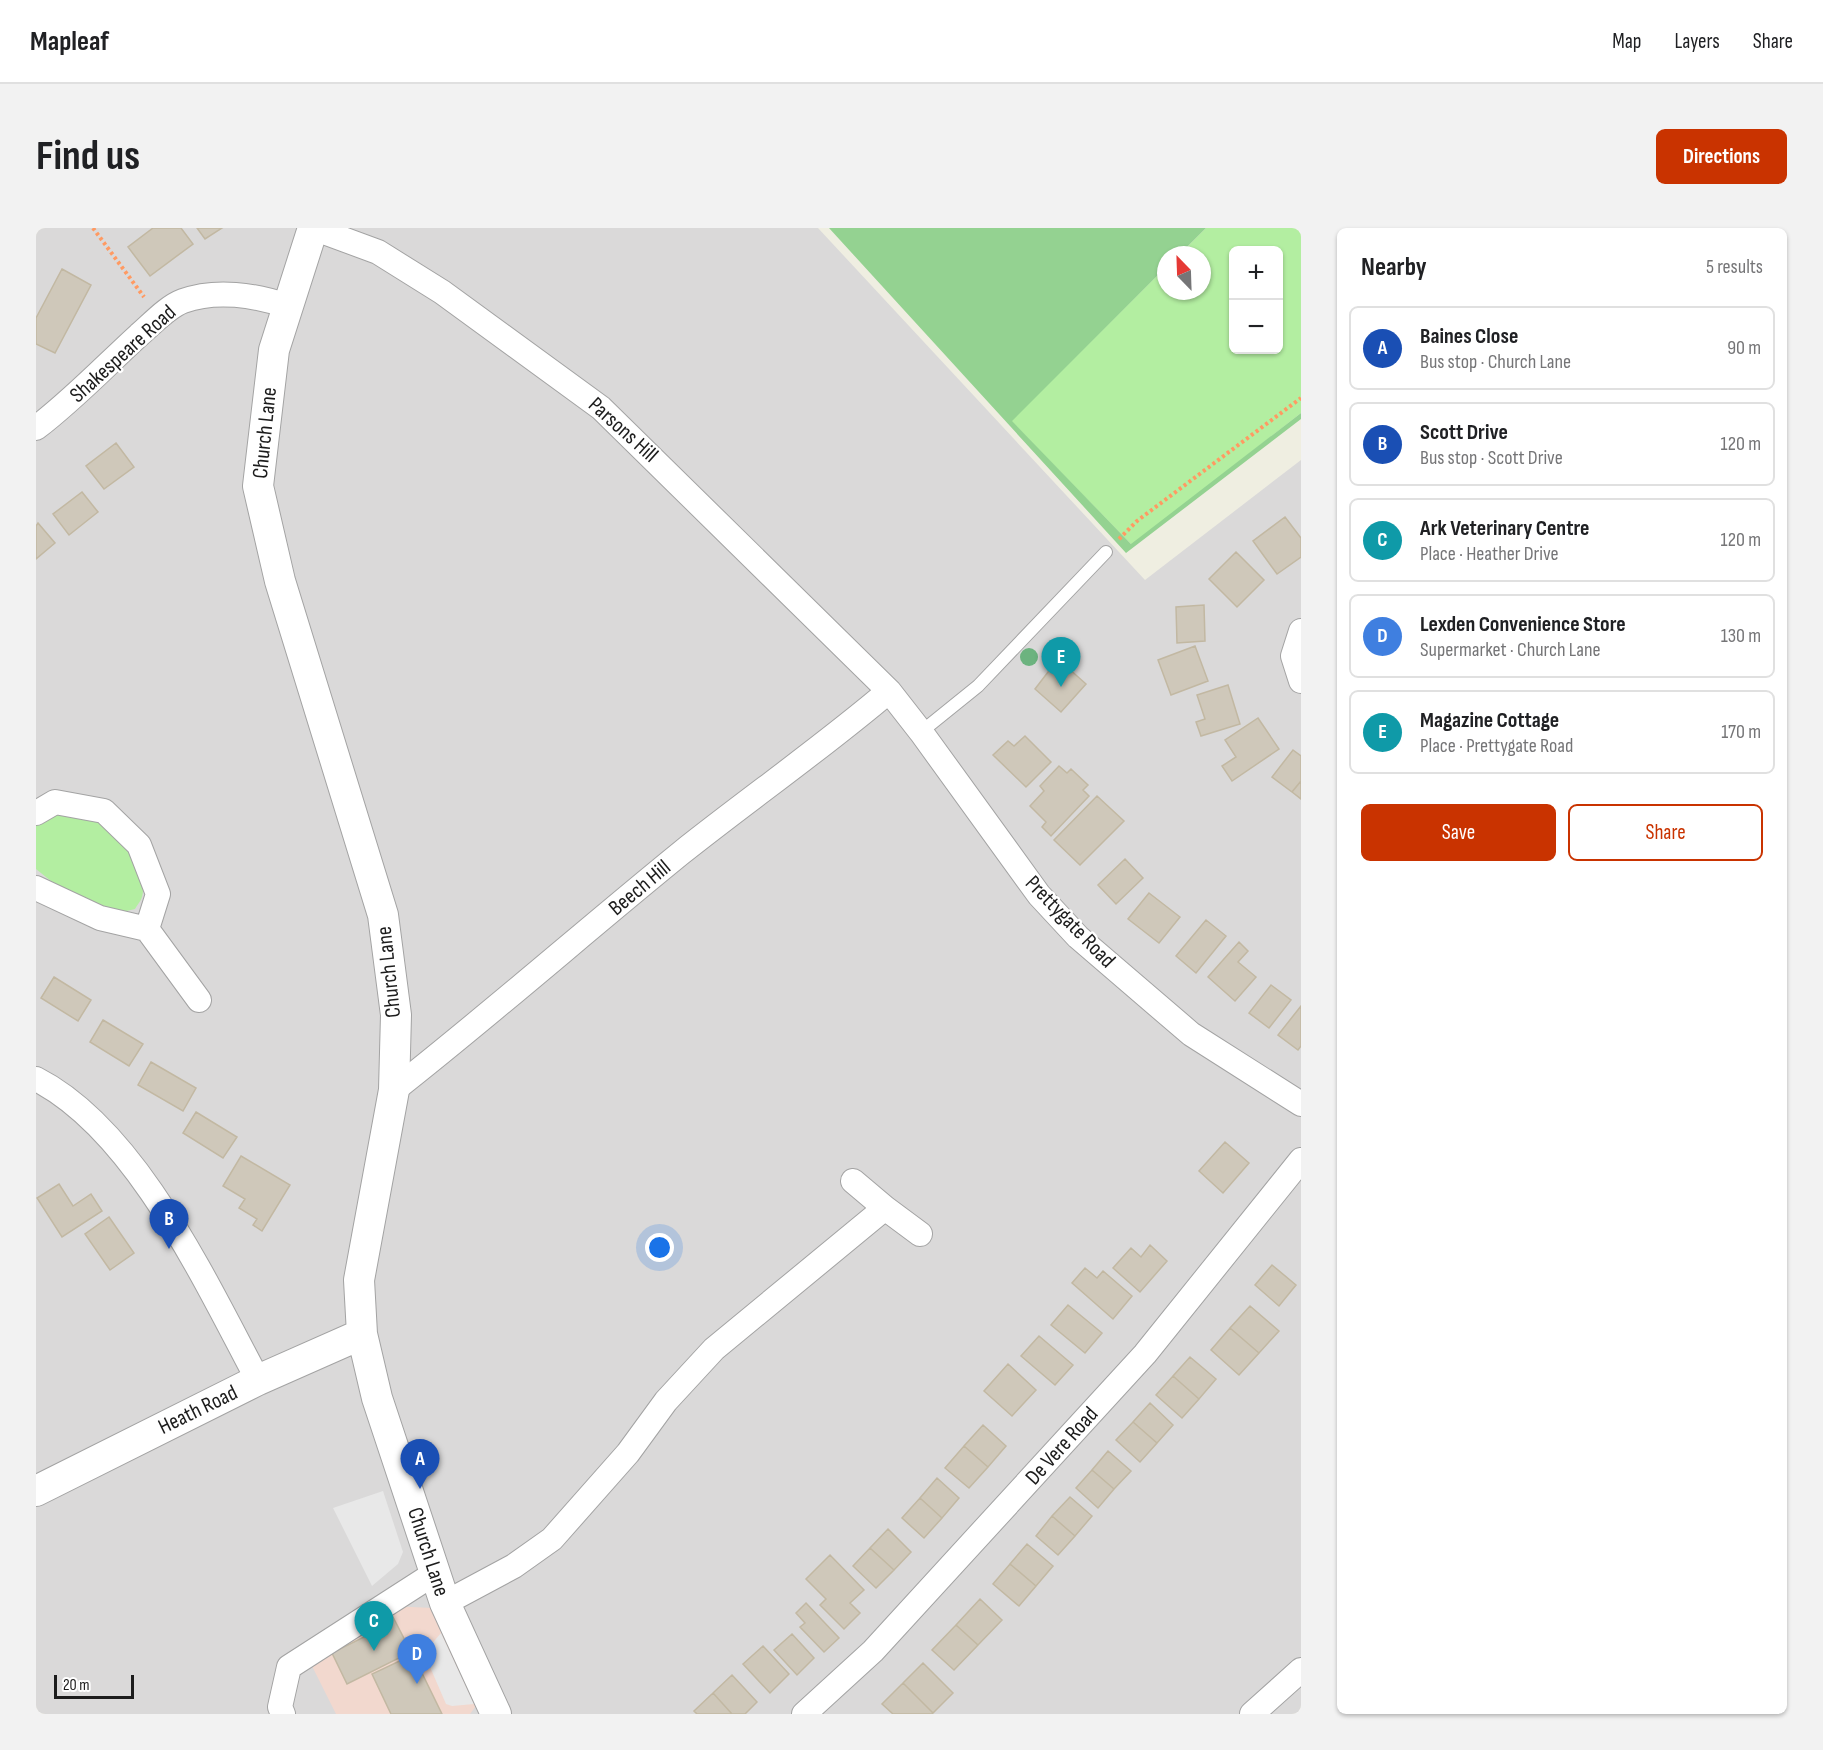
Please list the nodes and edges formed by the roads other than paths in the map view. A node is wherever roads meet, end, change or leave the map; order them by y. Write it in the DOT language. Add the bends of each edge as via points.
graph roads {
  1 [pos="313,228"];
  2 [pos="287,306"];
  3 [pos="36,428"];
  4 [pos="1106,552"];
  5 [pos="1301,632"];
  6 [pos="1301,681"];
  7 [pos="889,691"];
  8 [pos="921,732"];
  9 [pos="36,813"];
  10 [pos="36,888"];
  11 [pos="147,929"];
  12 [pos="199,1000"];
  13 [pos="36,1079"];
  14 [pos="394,1090"];
  15 [pos="1301,1104"];
  16 [pos="1301,1160"];
  17 [pos="853,1181"];
  18 [pos="885,1208"];
  19 [pos="920,1234"];
  20 [pos="362,1334"];
  21 [pos="258,1380"];
  22 [pos="36,1491"];
  23 [pos="435,1573"];
  24 [pos="445,1603"];
  25 [pos="1301,1670"];
  26 [pos="283,1714"];
  27 [pos="496,1714"];
  28 [pos="804,1714"];
  29 [pos="1251,1714"];
  1 -- 2 [label="street, Church Lane"];
  1 -- 7 [label="street, Parsons Hill" via="378,252 406,269 601,408"];
  2 -- 3 [label="street, Shakespeare Road" via="257,296 222,295 182,301"];
  2 -- 14 [label="street, Church Lane" via="274,350 258,486 280,581 383,915 396,1015"];
  4 -- 8 [label="lane" via="978,686"];
  5 -- 6 [label="street" via="1293,656"];
  7 -- 8 [label="street, Prettygate Road"];
  7 -- 14 [label="street, Beech Hill" via="688,848"];
  8 -- 15 [label="street, Prettygate Road" via="1039,896 1078,937 1191,1034"];
  9 -- 11 [label="street" via="55,802 104,811 139,845 158,894"];
  10 -- 11 [label="street" via="100,918"];
  11 -- 12 [label="street"];
  13 -- 21 [label="street" via="59,1090 96,1123 132,1164 190,1255"];
  14 -- 20 [label="street, Church Lane" via="359,1280"];
  16 -- 28 [label="street, De Vere Road" via="1145,1354 873,1651"];
  17 -- 18 [label="street"];
  18 -- 19 [label="street"];
  18 -- 24 [label="street" via="714,1349 552,1539 514,1566"];
  20 -- 21 [label="street, Heath Road"];
  20 -- 23 [label="street, Church Lane" via="377,1398"];
  21 -- 22 [label="street, Heath Road"];
  23 -- 24 [label="street, Church Lane"];
  23 -- 26 [label="street" via="290,1667 280,1707"];
  24 -- 27 [label="street, Church Lane"];
  25 -- 29 [label="street"];
}
